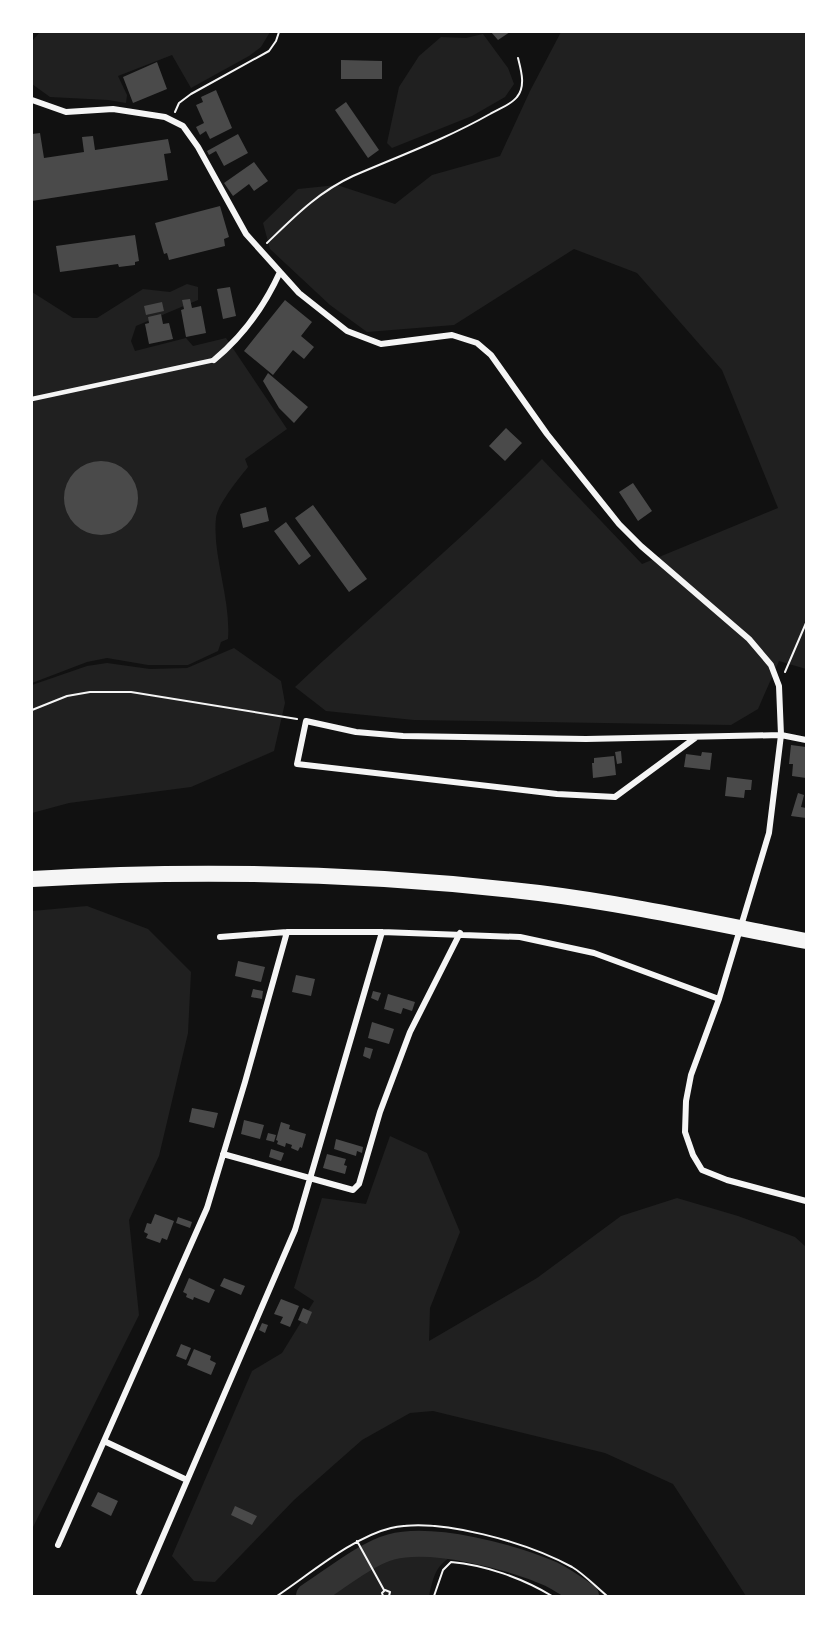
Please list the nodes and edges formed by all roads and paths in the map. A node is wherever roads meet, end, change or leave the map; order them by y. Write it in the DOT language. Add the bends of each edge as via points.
graph roads {
  1 [pos="279,32"];
  2 [pos="518,58"];
  3 [pos="32,100"];
  4 [pos="171,119"];
  5 [pos="260,249"];
  6 [pos="280,272"];
  7 [pos="214,360"];
  8 [pos="32,399"];
  9 [pos="807,623"];
  10 [pos="779,686"];
  11 [pos="32,710"];
  12 [pos="306,721"];
  13 [pos="781,735"];
  14 [pos="695,738"];
  15 [pos="807,740"];
  16 [pos="32,879"];
  17 [pos="287,932"];
  18 [pos="382,932"];
  19 [pos="460,933"];
  20 [pos="220,937"];
  21 [pos="807,941"];
  22 [pos="719,999"];
  23 [pos="224,1154"];
  24 [pos="311,1178"];
  25 [pos="807,1201"];
  26 [pos="104,1441"];
  27 [pos="187,1480"];
  28 [pos="357,1541"];
  29 [pos="58,1545"];
  30 [pos="384,1590"];
  31 [pos="139,1592"];
  32 [pos="278,1596"];
  33 [pos="383,1596"];
  34 [pos="389,1596"];
  35 [pos="434,1596"];
  36 [pos="552,1596"];
  37 [pos="607,1596"];
  1 -- 4 [label="path" via="269,51 191,94 179,104"];
  2 -- 5 [label="path" via="522,87 517,98 462,130 326,191 307,203"];
  3 -- 4 [label="street" via="66,112 113,109"];
  4 -- 5 [label="street" via="183,126 198,147 246,234"];
  5 -- 6 [label="street"];
  6 -- 7 [label="street" via="269,296 230,347"];
  6 -- 10 [label="street" via="346,331 364,339 381,344 452,335 477,343 491,355 547,434 619,524 749,639 771,665"];
  7 -- 8 [label="lane"];
  9 -- 10 [label="path"];
  10 -- 13 [label="street"];
  11 -- 12 [label="path" via="68,696 131,692"];
  12 -- 14 [label="street" via="356,732 403,736"];
  12 -- 14 [label="street" via="297,764 615,797"];
  13 -- 14 [label="street"];
  13 -- 15 [label="street"];
  13 -- 22 [label="street" via="769,833"];
  16 -- 21 [label="highway" via="212,873 416,881 540,893"];
  17 -- 18 [label="street"];
  17 -- 20 [label="street"];
  17 -- 23 [label="street"];
  18 -- 19 [label="street"];
  18 -- 24 [label="street"];
  19 -- 22 [label="street" via="520,937 594,953"];
  19 -- 24 [label="street" via="410,1032 359,1184 353,1190"];
  22 -- 25 [label="street" via="691,1075 686,1101 685,1132 693,1155 702,1170"];
  23 -- 24 [label="street"];
  23 -- 26 [label="street" via="207,1208"];
  24 -- 27 [label="street" via="295,1230"];
  26 -- 27 [label="street"];
  26 -- 29 [label="street"];
  27 -- 31 [label="street"];
  28 -- 30 [label="path"];
  28 -- 32 [label="path"];
  28 -- 37 [label="path" via="391,1528 437,1525 544,1554 574,1568"];
  30 -- 33 [label="path"];
  30 -- 34 [label="path" via="390,1592"];
  35 -- 36 [label="path" via="442,1570 451,1562 530,1583"];
}
